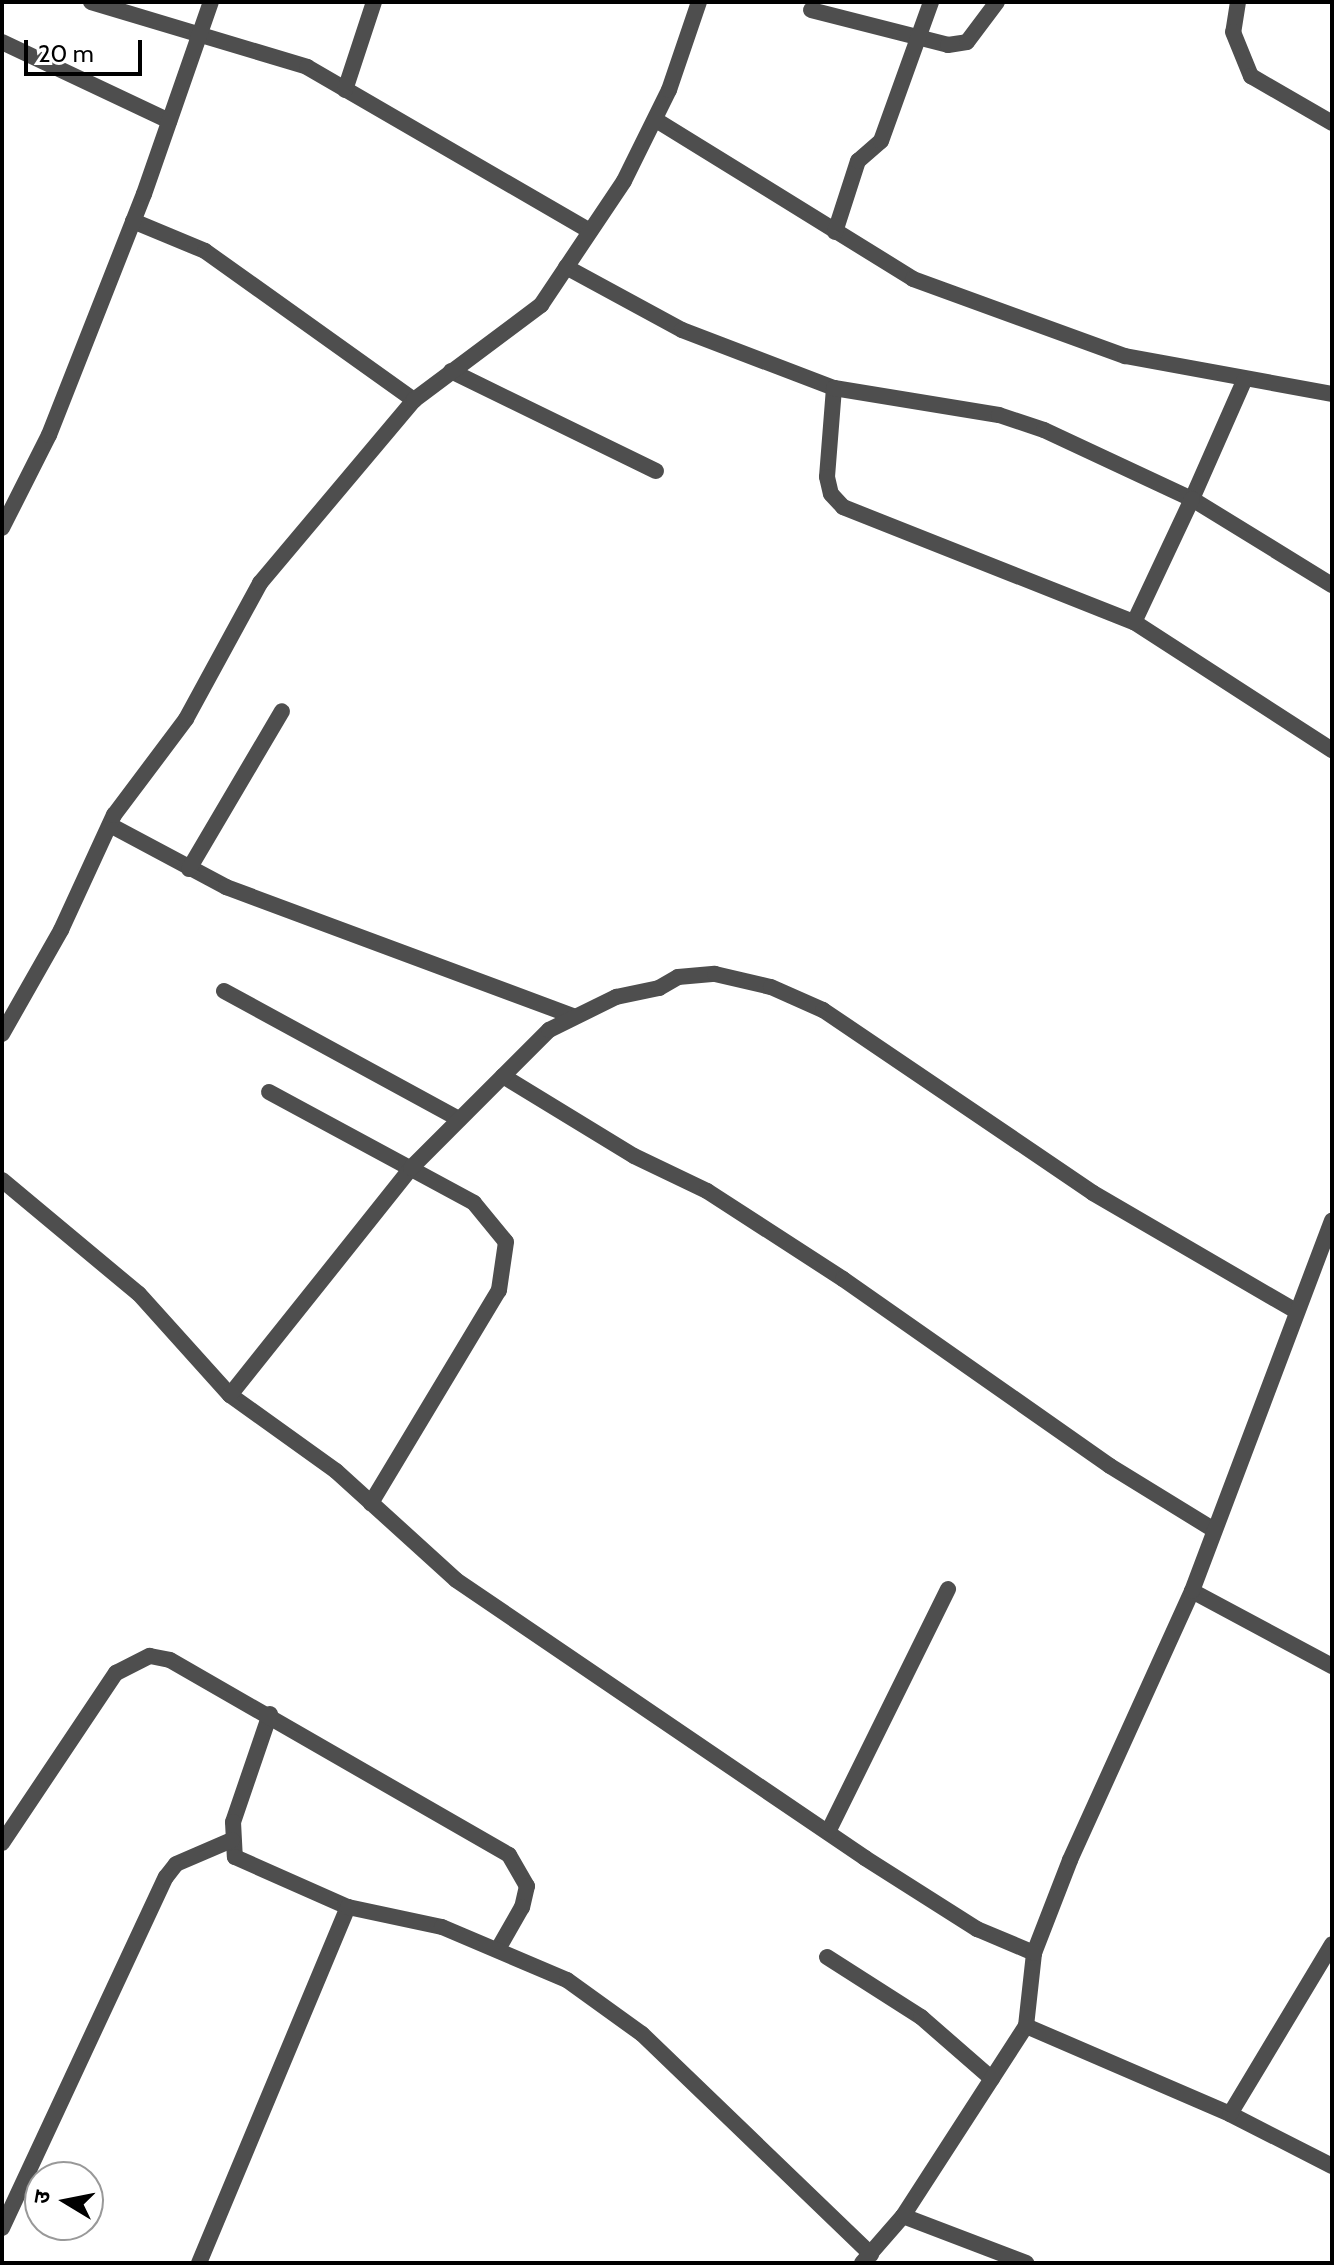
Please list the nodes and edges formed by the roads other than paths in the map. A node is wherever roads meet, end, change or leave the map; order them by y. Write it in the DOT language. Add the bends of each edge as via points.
graph roads {
  1 [pos="91,2"];
  2 [pos="211,2"];
  3 [pos="374,2"];
  4 [pos="699,2"];
  5 [pos="931,2"];
  6 [pos="997,2"];
  7 [pos="1238,2"];
  8 [pos="811,10"];
  9 [pos="201,32"];
  10 [pos="919,38"];
  11 [pos="2,42"];
  12 [pos="345,90"];
  13 [pos="656,120"];
  14 [pos="169,121"];
  15 [pos="1332,123"];
  16 [pos="133,221"];
  17 [pos="590,231"];
  18 [pos="835,232"];
  19 [pos="566,267"];
  20 [pos="451,371"];
  21 [pos="1244,381"];
  22 [pos="834,388"];
  23 [pos="1332,394"];
  24 [pos="414,400"];
  25 [pos="656,471"];
  26 [pos="1192,499"];
  27 [pos="2,528"];
  28 [pos="1332,585"];
  29 [pos="1134,622"];
  30 [pos="282,711"];
  31 [pos="1332,750"];
  32 [pos="110,825"];
  33 [pos="189,869"];
  34 [pos="224,991"];
  35 [pos="573,1016"];
  36 [pos="2,1034"];
  37 [pos="503,1076"];
  38 [pos="269,1092"];
  39 [pos="459,1119"];
  40 [pos="411,1168"];
  41 [pos="2,1180"];
  42 [pos="1332,1221"];
  43 [pos="1296,1311"];
  44 [pos="230,1395"];
  45 [pos="371,1503"];
  46 [pos="1214,1530"];
  47 [pos="948,1589"];
  48 [pos="1192,1591"];
  49 [pos="1332,1666"];
  50 [pos="270,1714"];
  51 [pos="828,1832"];
  52 [pos="232,1840"];
  53 [pos="2,1843"];
  54 [pos="348,1907"];
  55 [pos="1332,1944"];
  56 [pos="498,1949"];
  57 [pos="1034,1953"];
  58 [pos="827,1957"];
  59 [pos="1026,2026"];
  60 [pos="992,2079"];
  61 [pos="1230,2114"];
  62 [pos="1332,2166"];
  63 [pos="903,2216"];
  64 [pos="2,2228"];
  65 [pos="866,2258"];
  66 [pos="199,2263"];
  67 [pos="1026,2263"];
  1 -- 9 [label="street"];
  2 -- 9 [label="street"];
  3 -- 12 [label="street"];
  4 -- 13 [label="street"];
  5 -- 10 [label="street"];
  6 -- 10 [label="street" via="967,42 948,45"];
  7 -- 15 [label="street" via="1233,32 1251,76"];
  8 -- 10 [label="street"];
  9 -- 12 [label="street" via="307,67"];
  9 -- 14 [label="street"];
  10 -- 18 [label="street" via="881,141 858,161"];
  11 -- 14 [label="street"];
  12 -- 17 [label="street"];
  13 -- 17 [label="street"];
  13 -- 18 [label="street"];
  14 -- 16 [label="street"];
  16 -- 24 [label="street" via="205,251"];
  16 -- 27 [label="street" via="49,435"];
  17 -- 19 [label="street"];
  18 -- 21 [label="street" via="913,279 1125,356"];
  19 -- 20 [label="street" via="541,305"];
  19 -- 22 [label="street" via="682,330"];
  20 -- 24 [label="street"];
  20 -- 25 [label="street"];
  21 -- 23 [label="street"];
  21 -- 26 [label="street"];
  22 -- 26 [label="street" via="999,415 1044,430"];
  22 -- 29 [label="street" via="827,477 831,494 843,507"];
  24 -- 32 [label="street" via="260,583 186,719"];
  26 -- 28 [label="street"];
  26 -- 29 [label="street"];
  29 -- 31 [label="street"];
  30 -- 33 [label="street"];
  32 -- 33 [label="street"];
  32 -- 36 [label="street" via="61,930"];
  33 -- 35 [label="street"];
  34 -- 39 [label="street"];
  35 -- 37 [label="street" via="549,1030"];
  35 -- 43 [label="street" via="678,977 715,974 771,987 823,1010 1093,1193"];
  37 -- 39 [label="street"];
  37 -- 46 [label="street" via="634,1156 707,1191 1110,1466"];
  38 -- 40 [label="street"];
  39 -- 40 [label="street"];
  40 -- 44 [label="street"];
  40 -- 45 [label="street" via="474,1203 496,1225 506,1242 505,1269 479,1326"];
  41 -- 44 [label="street" via="139,1294"];
  42 -- 43 [label="street"];
  43 -- 46 [label="street"];
  44 -- 45 [label="street"];
  45 -- 51 [label="street" via="456,1580"];
  46 -- 48 [label="street"];
  47 -- 51 [label="street"];
  48 -- 49 [label="street"];
  48 -- 57 [label="street" via="1070,1860"];
  50 -- 52 [label="street" via="233,1822"];
  50 -- 53 [label="street" via="170,1660 133,1660 99,1695"];
  50 -- 56 [label="street" via="509,1855 527,1886 522,1907"];
  51 -- 57 [label="street" via="977,1929"];
  52 -- 54 [label="street" via="235,1857 247,1866"];
  52 -- 64 [label="street" via="176,1864 166,1877"];
  54 -- 56 [label="street" via="442,1927"];
  54 -- 66 [label="street"];
  55 -- 61 [label="street"];
  56 -- 65 [label="street" via="567,1980 642,2034"];
  57 -- 59 [label="street"];
  58 -- 60 [label="street" via="921,2017"];
  59 -- 60 [label="street"];
  59 -- 61 [label="street"];
  60 -- 63 [label="street"];
  61 -- 62 [label="street"];
  63 -- 65 [label="street"];
  63 -- 67 [label="street"];
}
